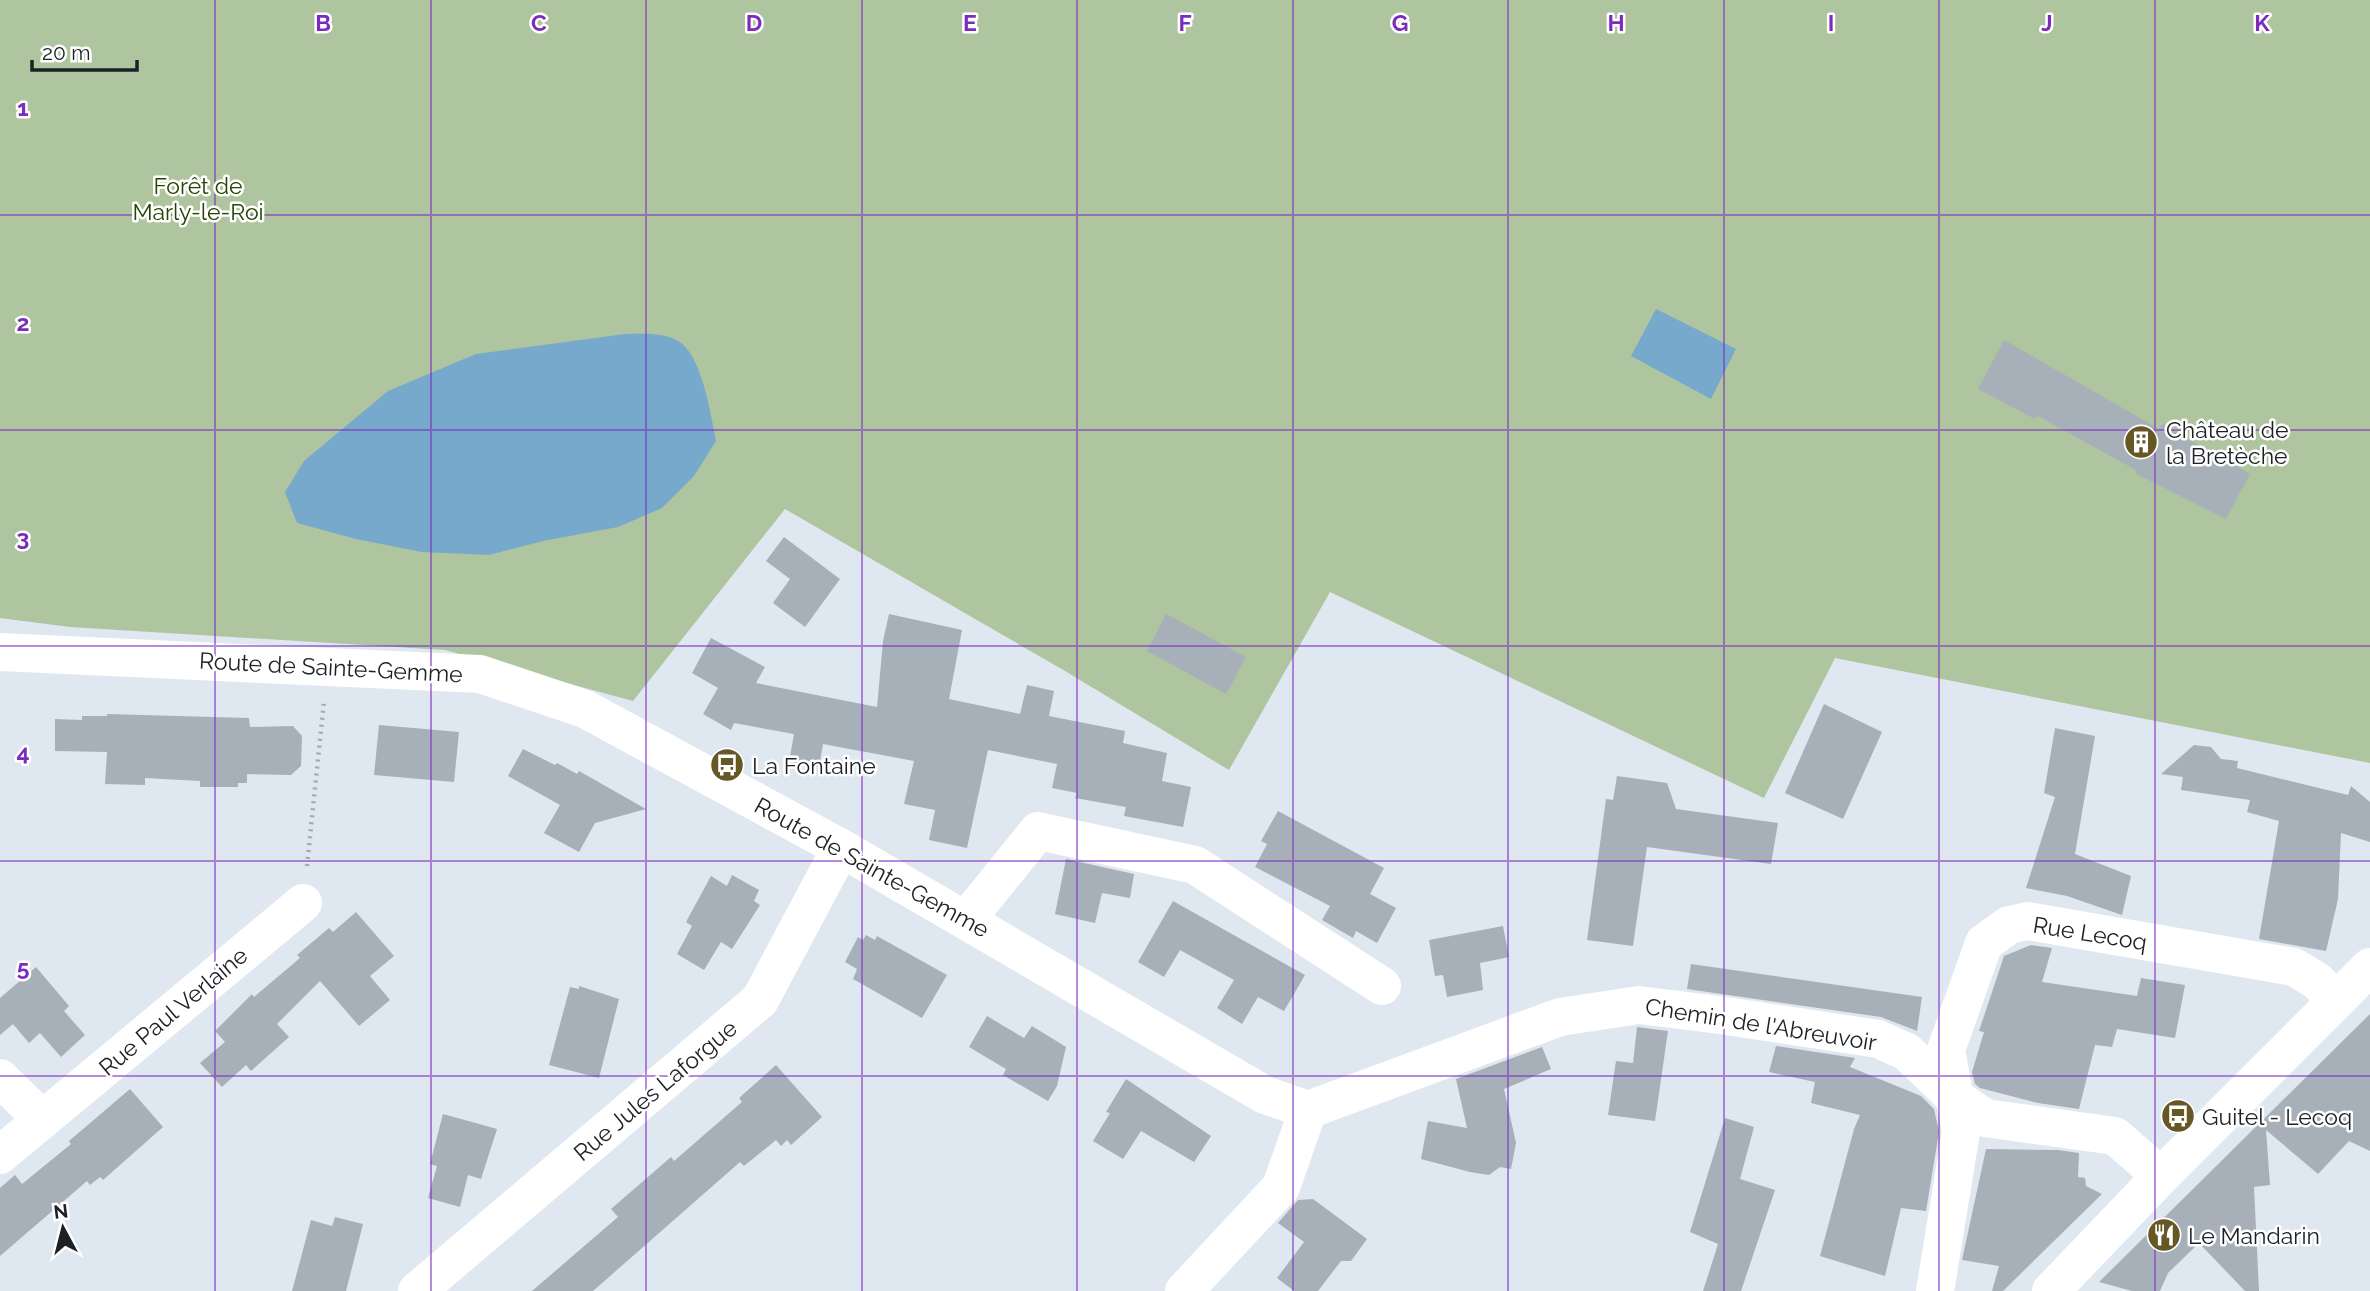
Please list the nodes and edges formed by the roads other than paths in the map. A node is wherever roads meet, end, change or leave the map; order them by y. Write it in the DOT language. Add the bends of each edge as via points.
graph roads {
  1 [pos="0,652"];
  2 [pos="841,848"];
  3 [pos="303,903"];
  4 [pos="966,920"];
  5 [pos="2370,967"];
  6 [pos="1382,986"];
  7 [pos="2336,1001"];
  8 [pos="0,1078"];
  9 [pos="1953,1096"];
  10 [pos="1308,1110"];
  11 [pos="43,1119"];
  12 [pos="0,1155"];
  13 [pos="2161,1176"];
  14 [pos="417,1291"];
  15 [pos="1184,1291"];
  16 [pos="1935,1291"];
  17 [pos="2051,1291"];
  1 -- 2 [label="street, Route de Sainte-Gemme" via="480,674 584,709"];
  2 -- 4 [label="street, Route de Sainte-Gemme"];
  2 -- 14 [label="street, Rue Jules Laforgue" via="760,1000"];
  3 -- 11 [label="street, Rue Paul Verlaine"];
  4 -- 6 [label="street" via="1038,831 1195,865"];
  4 -- 10 [label="street, Route de Sainte-Gemme" via="1265,1095"];
  5 -- 7 [label="street"];
  7 -- 9 [label="street, Rue Lecoq" via="2317,981 2294,967 2028,921 2009,925 1984,943 1946,1050"];
  7 -- 13 [label="street"];
  8 -- 11 [label="street"];
  9 -- 10 [label="street, Chemin de l'Abreuvoir" via="1907,1052 1878,1039 1639,1005 1549,1020"];
  9 -- 13 [label="street, Chemin de l'Abreuvoir" via="1985,1118 2115,1136"];
  9 -- 16 [label="street, Rue Lecoq" via="1961,1132"];
  10 -- 15 [label="street" via="1281,1187"];
  11 -- 12 [label="street, Rue Paul Verlaine"];
  13 -- 17 [label="street"];
}
